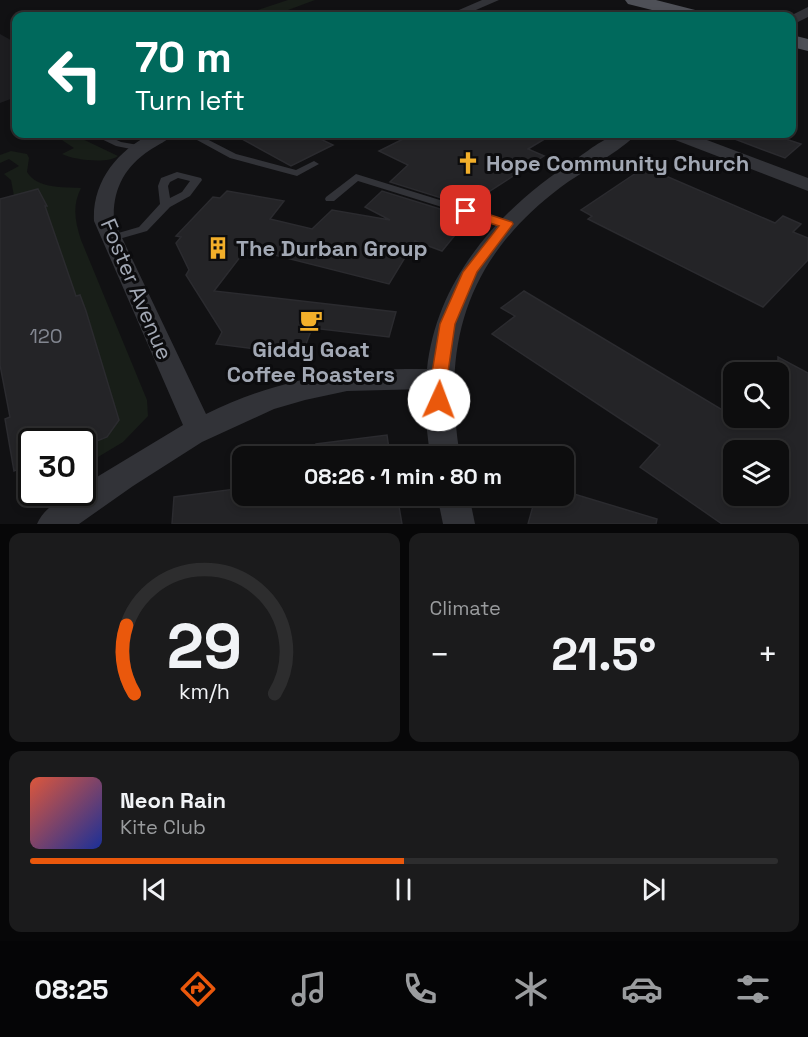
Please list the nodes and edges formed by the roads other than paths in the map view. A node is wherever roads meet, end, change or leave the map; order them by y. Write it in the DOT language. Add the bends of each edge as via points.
graph roads {
  1 [pos="493,0"];
  2 [pos="634,0"];
  3 [pos="462,12"];
  4 [pos="680,12"];
  5 [pos="105,138"];
  6 [pos="157,138"];
  7 [pos="199,138"];
  8 [pos="621,138"];
  9 [pos="686,138"];
  10 [pos="141,148"];
  11 [pos="314,164"];
  12 [pos="808,185"];
  13 [pos="330,199"];
  14 [pos="166,205"];
  15 [pos="507,224"];
  16 [pos="112,238"];
  17 [pos="439,379"];
  18 [pos="199,429"];
  19 [pos="444,446"];
  20 [pos="455,506"];
  21 [pos="53,524"];
  22 [pos="459,524"];
  1 -- 3 [label="street"];
  2 -- 4 [label="main road"];
  5 -- 10 [label="lane"];
  6 -- 10 [label="street, Foster Avenue"];
  7 -- 11 [label="lane" via="233,156 297,173"];
  8 -- 15 [label="street" via="549,186"];
  9 -- 12 [label="street"];
  10 -- 16 [label="street, Foster Avenue" via="119,168 104,194 103,213"];
  13 -- 15 [label="lane" via="356,177"];
  14 -- 16 [label="lane" via="143,229"];
  15 -- 17 [label="street" via="470,272 448,324"];
  16 -- 18 [label="street, Foster Avenue"];
  17 -- 18 [label="street" via="372,379 298,390 249,405"];
  17 -- 19 [label="street"];
  18 -- 21 [label="street"];
  20 -- 22 [label="street"];
}
